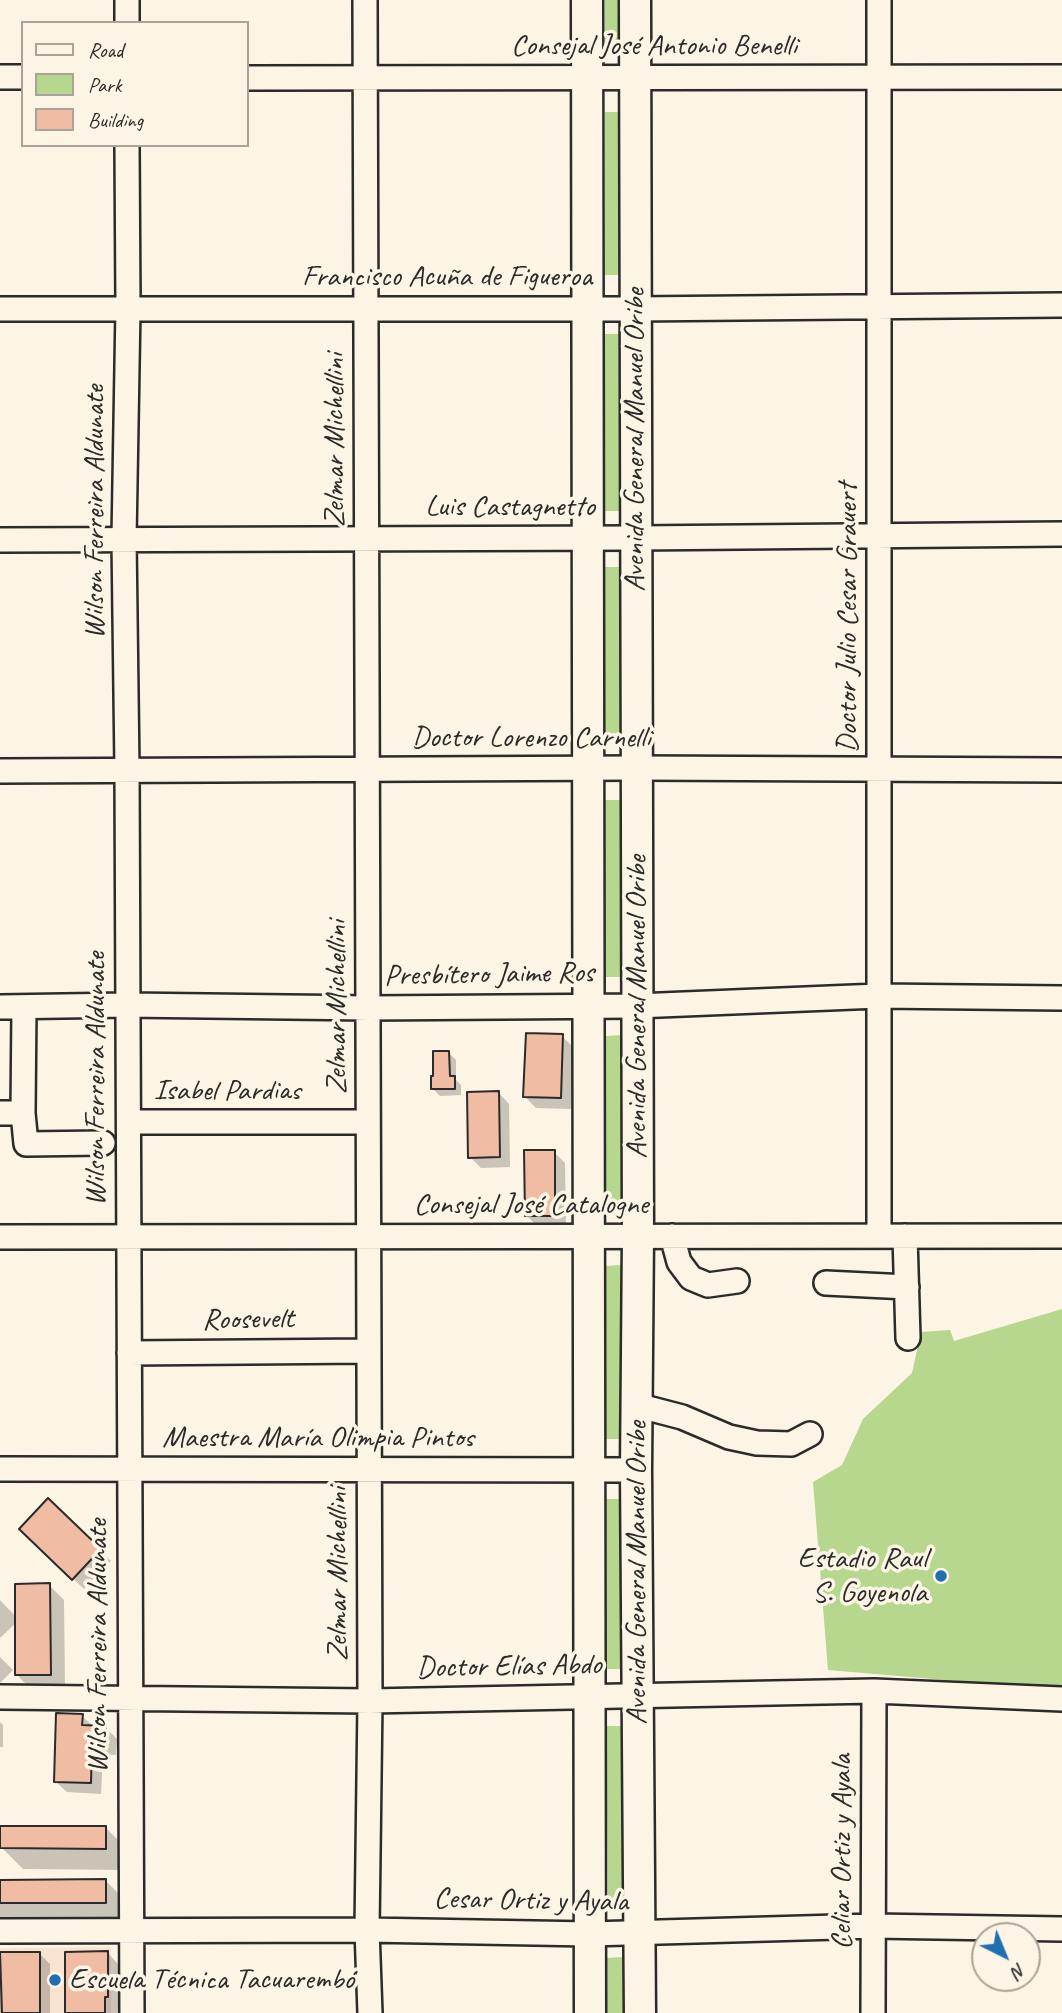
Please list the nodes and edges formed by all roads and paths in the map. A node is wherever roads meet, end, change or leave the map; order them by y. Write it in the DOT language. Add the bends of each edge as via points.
graph roads {
  1 [pos="127,0"];
  2 [pos="365,0"];
  3 [pos="587,0"];
  4 [pos="635,0"];
  5 [pos="879,0"];
  6 [pos="127,21"];
  7 [pos="21,77"];
  8 [pos="587,77"];
  9 [pos="1062,77"];
  10 [pos="0,78"];
  11 [pos="248,78"];
  12 [pos="365,78"];
  13 [pos="635,78"];
  14 [pos="878,78"];
  15 [pos="127,147"];
  16 [pos="1062,304"];
  17 [pos="878,307"];
  18 [pos="128,308"];
  19 [pos="588,308"];
  20 [pos="0,309"];
  21 [pos="367,309"];
  22 [pos="634,309"];
  23 [pos="1062,534"];
  24 [pos="880,535"];
  25 [pos="366,538"];
  26 [pos="589,538"];
  27 [pos="636,538"];
  28 [pos="124,539"];
  29 [pos="0,540"];
  30 [pos="636,768"];
  31 [pos="879,768"];
  32 [pos="127,770"];
  33 [pos="367,770"];
  34 [pos="589,770"];
  35 [pos="1062,770"];
  36 [pos="0,771"];
  37 [pos="878,996"];
  38 [pos="1062,998"];
  39 [pos="126,1005"];
  40 [pos="588,1005"];
  41 [pos="636,1006"];
  42 [pos="0,1007"];
  43 [pos="24,1007"];
  44 [pos="369,1008"];
  45 [pos="23,1113"];
  46 [pos="0,1114"];
  47 [pos="129,1122"];
  48 [pos="368,1122"];
  49 [pos="103,1143"];
  50 [pos="638,1235"];
  51 [pos="672,1236"];
  52 [pos="879,1236"];
  53 [pos="905,1236"];
  54 [pos="1062,1236"];
  55 [pos="0,1237"];
  56 [pos="590,1237"];
  57 [pos="128,1238"];
  58 [pos="368,1238"];
  59 [pos="737,1281"];
  60 [pos="826,1283"];
  61 [pos="907,1287"];
  62 [pos="908,1338"];
  63 [pos="367,1351"];
  64 [pos="129,1353"];
  65 [pos="636,1405"];
  66 [pos="810,1434"];
  67 [pos="0,1469"];
  68 [pos="369,1469"];
  69 [pos="129,1470"];
  70 [pos="591,1470"];
  71 [pos="636,1470"];
  72 [pos="874,1690"];
  73 [pos="638,1695"];
  74 [pos="0,1697"];
  75 [pos="591,1698"];
  76 [pos="1062,1699"];
  77 [pos="130,1700"];
  78 [pos="370,1701"];
  79 [pos="873,1926"];
  80 [pos="1062,1929"];
  81 [pos="367,1930"];
  82 [pos="0,1931"];
  83 [pos="132,1932"];
  84 [pos="640,1933"];
  85 [pos="590,1934"];
  86 [pos="132,2013"];
  87 [pos="370,2013"];
  88 [pos="590,2013"];
  89 [pos="640,2013"];
  90 [pos="873,2013"];
  1 -- 6 [label="street"];
  2 -- 12 [label="street, Zelmar Michellini"];
  3 -- 8 [label="main road, Avenida General Manuel Oribe"];
  4 -- 13 [label="main road, Avenida General Manuel Oribe"];
  5 -- 14 [label="street, Doctor Julio Cesar Grauert"];
  7 -- 10 [label="street"];
  8 -- 12 [label="street, Consejal José Antonio Benelli"];
  8 -- 13 [label="street, Consejal José Antonio Benelli"];
  8 -- 19 [label="main road, Avenida General Manuel Oribe"];
  9 -- 14 [label="street, Consejal José Antonio Benelli"];
  11 -- 12 [label="street, Consejal José Antonio Benelli"];
  12 -- 21 [label="street, Zelmar Michellini"];
  13 -- 14 [label="street, Consejal José Antonio Benelli"];
  13 -- 22 [label="main road, Avenida General Manuel Oribe"];
  14 -- 17 [label="street, Doctor Julio Cesar Grauert"];
  15 -- 18 [label="street, Wilson Ferreira Aldunate"];
  16 -- 17 [label="street, Francisco Acuña de Figueroa"];
  17 -- 22 [label="street, Francisco Acuña de Figueroa"];
  17 -- 24 [label="street, Doctor Julio Cesar Grauert"];
  18 -- 20 [label="street, Francisco Acuña de Figueroa"];
  18 -- 21 [label="street, Francisco Acuña de Figueroa"];
  18 -- 28 [label="street, Wilson Ferreira Aldunate"];
  19 -- 21 [label="street, Francisco Acuña de Figueroa"];
  19 -- 22 [label="street, Francisco Acuña de Figueroa"];
  19 -- 26 [label="main road, Avenida General Manuel Oribe"];
  21 -- 25 [label="street, Zelmar Michellini"];
  22 -- 27 [label="main road, Avenida General Manuel Oribe"];
  23 -- 24 [label="street, Luis Castagnetto"];
  24 -- 27 [label="street, Luis Castagnetto"];
  24 -- 31 [label="street, Doctor Julio Cesar Grauert"];
  25 -- 26 [label="street, Luis Castagnetto"];
  25 -- 28 [label="street, Luis Castagnetto"];
  25 -- 33 [label="street, Zelmar Michellini"];
  26 -- 27 [label="street, Luis Castagnetto"];
  26 -- 34 [label="main road, Avenida General Manuel Oribe"];
  27 -- 30 [label="main road, Avenida General Manuel Oribe"];
  28 -- 29 [label="street, Luis Castagnetto"];
  28 -- 32 [label="street, Wilson Ferreira Aldunate"];
  30 -- 31 [label="street, Doctor Lorenzo Carnelli"];
  30 -- 34 [label="street, Doctor Lorenzo Carnelli"];
  30 -- 41 [label="main road, Avenida General Manuel Oribe"];
  31 -- 35 [label="street, Doctor Lorenzo Carnelli"];
  31 -- 37 [label="street, Doctor Julio Cesar Grauert"];
  32 -- 33 [label="street, Doctor Lorenzo Carnelli"];
  32 -- 36 [label="street, Doctor Lorenzo Carnelli"];
  32 -- 39 [label="street, Wilson Ferreira Aldunate"];
  33 -- 34 [label="street, Doctor Lorenzo Carnelli"];
  33 -- 44 [label="street, Zelmar Michellini"];
  34 -- 40 [label="main road, Avenida General Manuel Oribe"];
  37 -- 38 [label="street, Presbítero Jaime Ros"];
  37 -- 41 [label="street, Presbítero Jaime Ros"];
  37 -- 52 [label="street, Doctor Julio Cesar Grauert"];
  39 -- 43 [label="street, Presbítero Jaime Ros"];
  39 -- 44 [label="street, Presbítero Jaime Ros"];
  39 -- 47 [label="street, Wilson Ferreira Aldunate"];
  40 -- 41 [label="street, Presbítero Jaime Ros"];
  40 -- 44 [label="street, Presbítero Jaime Ros"];
  40 -- 56 [label="main road, Avenida General Manuel Oribe"];
  41 -- 50 [label="main road, Avenida General Manuel Oribe"];
  42 -- 43 [label="street, Presbítero Jaime Ros"];
  43 -- 45 [label="street"];
  44 -- 48 [label="street, Zelmar Michellini"];
  45 -- 46 [label="street"];
  45 -- 49 [label="street" via="26,1144"];
  47 -- 48 [label="street, Isabel Pardias"];
  47 -- 57 [label="street, Wilson Ferreira Aldunate"];
  48 -- 58 [label="street, Zelmar Michellini"];
  50 -- 51 [label="street, Consejal José Catalogne"];
  50 -- 56 [label="street, Consejal José Catalogne"];
  50 -- 65 [label="main road, Avenida General Manuel Oribe"];
  51 -- 52 [label="street, Consejal José Catalogne"];
  51 -- 59 [label="street" via="679,1262 691,1278 708,1284"];
  52 -- 53 [label="street, Consejal José Catalogne"];
  53 -- 54 [label="street, Consejal José Catalogne"];
  53 -- 61 [label="street"];
  55 -- 57 [label="street, Consejal José Catalogne"];
  56 -- 58 [label="street, Consejal José Catalogne"];
  56 -- 70 [label="main road, Avenida General Manuel Oribe"];
  57 -- 58 [label="street, Consejal José Catalogne"];
  57 -- 64 [label="street, Wilson Ferreira Aldunate"];
  58 -- 63 [label="street, Zelmar Michellini"];
  60 -- 61 [label="street"];
  61 -- 62 [label="street"];
  63 -- 64 [label="street, Roosevelt"];
  63 -- 68 [label="street, Zelmar Michellini"];
  64 -- 69 [label="street, Wilson Ferreira Aldunate"];
  65 -- 66 [label="street" via="757,1443 791,1444"];
  65 -- 71 [label="main road, Avenida General Manuel Oribe"];
  67 -- 69 [label="street, Maestra María Olimpia Pintos"];
  68 -- 69 [label="street, Maestra María Olimpia Pintos"];
  68 -- 70 [label="street, Maestra María Olimpia Pintos"];
  68 -- 78 [label="street, Zelmar Michellini"];
  69 -- 77 [label="street, Wilson Ferreira Aldunate"];
  70 -- 71 [label="street, Maestra María Olimpia Pintos"];
  70 -- 75 [label="main road, Avenida General Manuel Oribe"];
  71 -- 73 [label="main road, Avenida General Manuel Oribe"];
  72 -- 73 [label="street, Doctor Elías Abdo"];
  72 -- 76 [label="street, Doctor Elías Abdo"];
  72 -- 79 [label="street, Celiar Ortiz y Ayala"];
  73 -- 75 [label="street, Doctor Elías Abdo"];
  73 -- 84 [label="main road, Avenida General Manuel Oribe"];
  74 -- 77 [label="street, Doctor Elías Abdo"];
  75 -- 78 [label="street, Doctor Elías Abdo"];
  75 -- 85 [label="main road, Avenida General Manuel Oribe"];
  77 -- 78 [label="street, Doctor Elías Abdo"];
  77 -- 83 [label="street, Wilson Ferreira Aldunate"];
  78 -- 81 [label="street, Zelmar Michellini"];
  79 -- 80 [label="street, Cesar Ortiz y Ayala"];
  79 -- 84 [label="street, Cesar Ortiz y Ayala"];
  79 -- 90 [label="street, Celiar Ortiz y Ayala"];
  81 -- 83 [label="street, Cesar Ortiz y Ayala"];
  81 -- 85 [label="street, Cesar Ortiz y Ayala"];
  81 -- 87 [label="street, Zelmar Michellini"];
  82 -- 83 [label="street, Cesar Ortiz y Ayala"];
  83 -- 86 [label="street, Wilson Ferreira Aldunate"];
  84 -- 85 [label="street, Cesar Ortiz y Ayala"];
  84 -- 89 [label="main road, Avenida General Manuel Oribe"];
  85 -- 88 [label="main road, Avenida General Manuel Oribe"];
}
